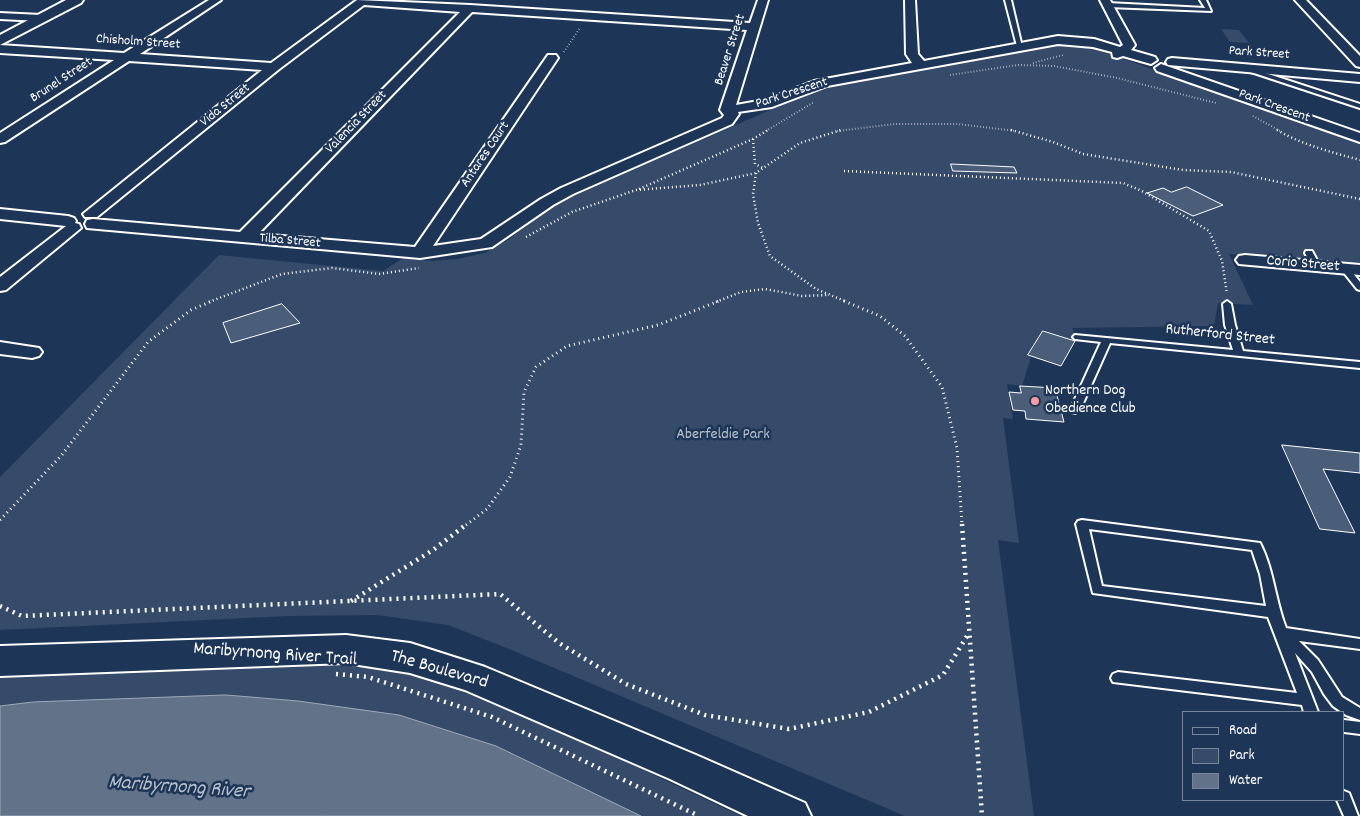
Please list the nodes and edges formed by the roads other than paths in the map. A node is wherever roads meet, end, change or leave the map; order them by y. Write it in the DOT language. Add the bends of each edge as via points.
graph roads {
  1 [pos="76,0"];
  2 [pos="216,0"];
  3 [pos="763,0"];
  4 [pos="910,0"];
  5 [pos="1008,0"];
  6 [pos="1203,0"];
  7 [pos="1300,0"];
  8 [pos="363,1"];
  9 [pos="1107,3"];
  10 [pos="470,8"];
  11 [pos="0,16"];
  12 [pos="41,18"];
  13 [pos="755,27"];
  14 [pos="0,41"];
  15 [pos="1020,46"];
  16 [pos="1118,49"];
  17 [pos="0,50"];
  18 [pos="127,57"];
  19 [pos="552,58"];
  20 [pos="1360,63"];
  21 [pos="920,64"];
  22 [pos="1160,64"];
  23 [pos="274,67"];
  24 [pos="1247,68"];
  25 [pos="1318,73"];
  26 [pos="1360,73"];
  27 [pos="1360,78"];
  28 [pos="1360,106"];
  29 [pos="727,110"];
  30 [pos="1360,138"];
  31 [pos="0,140"];
  32 [pos="0,214"];
  33 [pos="92,219"];
  34 [pos="70,225"];
  35 [pos="245,238"];
  36 [pos="1245,260"];
  37 [pos="421,261"];
  38 [pos="1353,269"];
  39 [pos="0,286"];
  40 [pos="1360,287"];
  41 [pos="1227,304"];
  42 [pos="1078,337"];
  43 [pos="1107,340"];
  44 [pos="0,348"];
  45 [pos="32,352"];
  46 [pos="1239,353"];
  47 [pos="1360,365"];
  48 [pos="1075,410"];
  49 [pos="1273,612"];
  50 [pos="1281,633"];
  51 [pos="1360,644"];
  52 [pos="0,661"];
  53 [pos="1118,678"];
  54 [pos="1309,706"];
  55 [pos="1360,714"];
  56 [pos="1345,726"];
  57 [pos="1360,728"];
  58 [pos="1345,801"];
  59 [pos="791,816"];
  60 [pos="1351,816"];
  1 -- 12 [label="street"];
  2 -- 18 [label="street, Brunel Street"];
  3 -- 13 [label="street, Beaver Street"];
  4 -- 21 [label="street" via="912,54"];
  5 -- 15 [label="lane"];
  6 -- 9 [label="lane" via="1209,10"];
  7 -- 20 [label="street"];
  8 -- 10 [label="street"];
  8 -- 23 [label="street, Vida Street"];
  9 -- 16 [label="street"];
  10 -- 13 [label="street" via="590,16 604,12"];
  10 -- 35 [label="street, Valencia Street"];
  11 -- 12 [label="street"];
  12 -- 14 [label="street"];
  13 -- 29 [label="street, Beaver Street"];
  15 -- 16 [label="street, Park Crescent" via="1049,41"];
  15 -- 21 [label="street, Park Crescent"];
  16 -- 22 [label="street, Park Crescent"];
  17 -- 18 [label="street, Chisholm Street"];
  18 -- 23 [label="street, Chisholm Street"];
  18 -- 31 [label="street, Brunel Street"];
  19 -- 37 [label="street, Antares Court"];
  21 -- 29 [label="street, Park Crescent" via="827,82 767,104"];
  22 -- 24 [label="street, Park Street"];
  22 -- 30 [label="street, Park Crescent"];
  23 -- 33 [label="street, Vida Street"];
  24 -- 25 [label="street, Park Street"];
  24 -- 28 [label="lane"];
  25 -- 26 [label="street, Park Street"];
  25 -- 27 [label="street, Park Street"];
  29 -- 37 [label="street, Tilba Street" via="732,114 727,121 567,191 486,243"];
  32 -- 34 [label="street"];
  33 -- 34 [label="street" via="80,215"];
  33 -- 35 [label="street, Tilba Street"];
  34 -- 39 [label="street"];
  35 -- 37 [label="street, Tilba Street"];
  36 -- 38 [label="street, Corio Street" via="1313,260"];
  38 -- 40 [label="lane"];
  41 -- 46 [label="lane"];
  42 -- 43 [label="lane, Rutherford Street"];
  43 -- 46 [label="lane, Rutherford Street"];
  43 -- 48 [label="lane"];
  44 -- 45 [label="street"];
  46 -- 47 [label="lane, Rutherford Street"];
  49 -- 49 [label="lane" via="1266,574 1256,546 1082,524 1098,590"];
  49 -- 50 [label="lane"];
  50 -- 51 [label="lane"];
  50 -- 54 [label="lane"];
  50 -- 55 [label="lane" via="1316,667 1332,697"];
  52 -- 59 [label="street, The Boulevard" via="346,649 410,658 473,678"];
  53 -- 54 [label="lane"];
  56 -- 57 [label="lane"];
  58 -- 60 [label="lane"];
}
